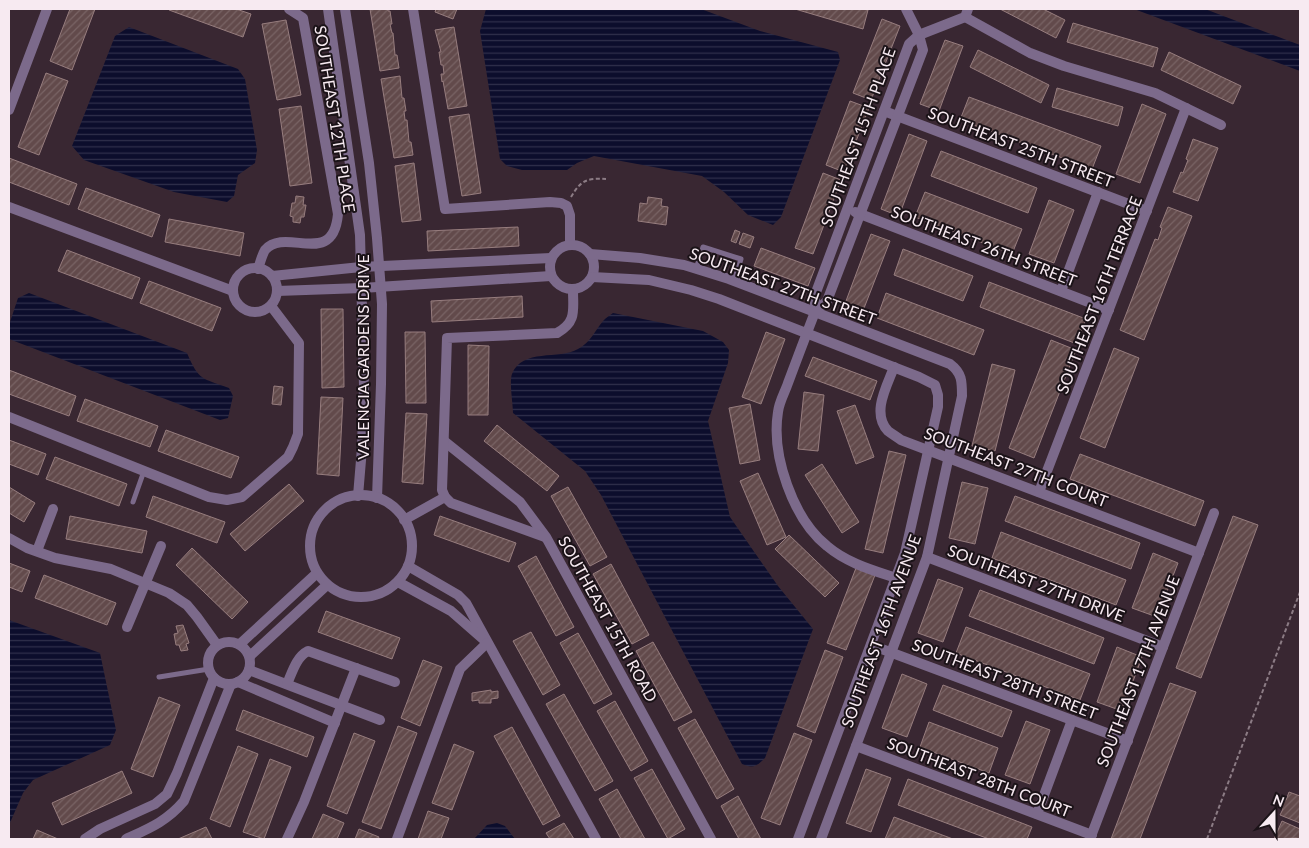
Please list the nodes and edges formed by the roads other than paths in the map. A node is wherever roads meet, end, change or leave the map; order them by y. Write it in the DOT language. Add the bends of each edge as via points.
graph roads {
  1 [pos="47,9"];
  2 [pos="328,9"];
  3 [pos="345,9"];
  4 [pos="413,9"];
  5 [pos="906,9"];
  6 [pos="291,10"];
  7 [pos="967,13"];
  8 [pos="919,35"];
  9 [pos="1186,108"];
  10 [pos="9,110"];
  11 [pos="884,111"];
  12 [pos="898,116"];
  13 [pos="1221,125"];
  14 [pos="1098,192"];
  15 [pos="9,206"];
  16 [pos="847,209"];
  17 [pos="1147,211"];
  18 [pos="860,214"];
  19 [pos="570,245"];
  20 [pos="590,254"];
  21 [pos="551,258"];
  22 [pos="525,259"];
  23 [pos="379,266"];
  24 [pos="361,267"];
  25 [pos="258,268"];
  26 [pos="696,269"];
  27 [pos="272,276"];
  28 [pos="551,276"];
  29 [pos="592,277"];
  30 [pos="526,278"];
  31 [pos="734,280"];
  32 [pos="380,287"];
  33 [pos="362,288"];
  34 [pos="573,290"];
  35 [pos="233,291"];
  36 [pos="277,291"];
  37 [pos="1061,291"];
  38 [pos="271,306"];
  39 [pos="1109,310"];
  40 [pos="815,312"];
  41 [pos="807,333"];
  42 [pos="894,367"];
  43 [pos="958,370"];
  44 [pos="9,417"];
  45 [pos="444,441"];
  46 [pos="928,450"];
  47 [pos="949,457"];
  48 [pos="144,471"];
  49 [pos="1040,492"];
  50 [pos="358,496"];
  51 [pos="445,497"];
  52 [pos="377,498"];
  53 [pos="133,502"];
  54 [pos="53,509"];
  55 [pos="1214,513"];
  56 [pos="404,520"];
  57 [pos="546,537"];
  58 [pos="9,538"];
  59 [pos="161,546"];
  60 [pos="37,551"];
  61 [pos="1199,553"];
  62 [pos="927,557"];
  63 [pos="408,566"];
  64 [pos="317,573"];
  65 [pos="896,578"];
  66 [pos="398,582"];
  67 [pos="146,583"];
  68 [pos="327,585"];
  69 [pos="466,603"];
  70 [pos="451,612"];
  71 [pos="127,627"];
  72 [pos="487,643"];
  73 [pos="240,644"];
  74 [pos="217,645"];
  75 [pos="871,645"];
  76 [pos="1163,647"];
  77 [pos="891,652"];
  78 [pos="250,656"];
  79 [pos="356,668"];
  80 [pos="249,670"];
  81 [pos="212,674"];
  82 [pos="159,677"];
  83 [pos="395,682"];
  84 [pos="235,683"];
  85 [pos="287,684"];
  86 [pos="342,705"];
  87 [pos="380,720"];
  88 [pos="1072,720"];
  89 [pos="335,723"];
  90 [pos="1128,741"];
  91 [pos="856,746"];
  92 [pos="1037,814"];
  93 [pos="1091,837"];
  94 [pos="85,839"];
  95 [pos="126,839"];
  96 [pos="288,839"];
  97 [pos="397,839"];
  98 [pos="596,839"];
  99 [pos="711,839"];
  100 [pos="798,839"];
  101 [pos="821,839"];
  1 -- 10 [label="street"];
  2 -- 24 [label="street, VALENCIA GARDENS DRIVE" via="351,161"];
  3 -- 23 [label="street, VALENCIA GARDENS DRIVE" via="369,163"];
  4 -- 19 [label="street" via="445,208 561,203 567,206 570,215"];
  5 -- 8 [label="street"];
  6 -- 25 [label="street, SOUTHEAST 12TH PLACE" via="304,18 338,214 337,228 331,238 320,243 270,246"];
  7 -- 8 [label="street"];
  7 -- 9 [label="street" via="1030,53 1155,93"];
  8 -- 11 [label="street, SOUTHEAST 15TH PLACE" via="909,44"];
  8 -- 12 [label="street, SOUTHEAST 15TH PLACE" via="923,50"];
  9 -- 13 [label="street"];
  9 -- 17 [label="street, SOUTHEAST 16TH TERRACE"];
  11 -- 12 [label="street, SOUTHEAST 25TH STREET"];
  11 -- 16 [label="street, SOUTHEAST 15TH PLACE"];
  12 -- 14 [label="street, SOUTHEAST 25TH STREET"];
  12 -- 18 [label="street, SOUTHEAST 15TH PLACE"];
  14 -- 17 [label="street, SOUTHEAST 25TH STREET"];
  14 -- 37 [label="street"];
  15 -- 35 [label="street"];
  16 -- 18 [label="street, SOUTHEAST 26TH STREET"];
  16 -- 40 [label="street, SOUTHEAST 15TH PLACE" via="815,295"];
  17 -- 39 [label="street, SOUTHEAST 16TH TERRACE"];
  18 -- 37 [label="street, SOUTHEAST 26TH STREET"];
  18 -- 40 [label="street, SOUTHEAST 15TH PLACE" via="827,301"];
  19 -- 20 [label="street"];
  19 -- 21 [label="street" via="559,249"];
  20 -- 26 [label="street, SOUTHEAST 27TH STREET" via="640,258"];
  20 -- 29 [label="street" via="594,265"];
  21 -- 22 [label="street"];
  21 -- 28 [label="street"];
  22 -- 23 [label="street"];
  22 -- 30 [label="street"];
  23 -- 24 [label="street"];
  23 -- 32 [label="street, VALENCIA GARDENS DRIVE"];
  24 -- 27 [label="street"];
  24 -- 33 [label="street, VALENCIA GARDENS DRIVE"];
  25 -- 27 [label="street"];
  25 -- 35 [label="street" via="243,272"];
  26 -- 31 [label="street, SOUTHEAST 27TH STREET"];
  26 -- 31 [label="lane" via="703,247 710,249 741,259"];
  27 -- 36 [label="street"];
  28 -- 30 [label="street"];
  28 -- 34 [label="street" via="560,287"];
  29 -- 34 [label="street" via="584,286"];
  29 -- 41 [label="street" via="648,280 691,290"];
  30 -- 32 [label="street"];
  31 -- 40 [label="street, SOUTHEAST 27TH STREET"];
  32 -- 33 [label="street"];
  32 -- 52 [label="street, VALENCIA GARDENS DRIVE"];
  33 -- 36 [label="street"];
  33 -- 50 [label="street, VALENCIA GARDENS DRIVE" via="364,386"];
  34 -- 45 [label="street" via="573,316 567,328 557,333 447,338"];
  35 -- 38 [label="street" via="238,305 244,309 258,312"];
  36 -- 38 [label="street"];
  37 -- 39 [label="street, SOUTHEAST 26TH STREET"];
  38 -- 48 [label="street" via="299,343 298,434 288,457 242,497 227,500 209,497"];
  39 -- 49 [label="street, SOUTHEAST 16TH TERRACE"];
  40 -- 41 [label="street"];
  40 -- 43 [label="street, SOUTHEAST 27TH STREET" via="950,364"];
  41 -- 42 [label="street"];
  41 -- 65 [label="street" via="778,411 778,448 783,473 797,509 826,546 848,560"];
  42 -- 46 [label="street, SOUTHEAST 16TH AVENUE" via="935,385 938,407"];
  42 -- 46 [label="street, SOUTHEAST 27TH COURT" via="880,408 882,421 888,431 901,440"];
  43 -- 47 [label="street, SOUTHEAST 16TH AVENUE" via="962,396"];
  44 -- 48 [label="street"];
  45 -- 51 [label="street" via="442,490"];
  45 -- 57 [label="street, SOUTHEAST 15TH ROAD" via="520,502"];
  46 -- 47 [label="street, SOUTHEAST 27TH COURT"];
  46 -- 65 [label="street, SOUTHEAST 16TH AVENUE" via="905,553"];
  47 -- 49 [label="street, SOUTHEAST 27TH COURT"];
  47 -- 62 [label="street, SOUTHEAST 16TH AVENUE"];
  48 -- 53 [label="lane"];
  49 -- 61 [label="street, SOUTHEAST 27TH COURT"];
  50 -- 52 [label="street"];
  50 -- 64 [label="street" via="343,498 330,506 312,529 309,544"];
  51 -- 56 [label="street"];
  51 -- 57 [label="street" via="451,503"];
  52 -- 56 [label="street" via="397,511"];
  54 -- 60 [label="street"];
  55 -- 61 [label="street, SOUTHEAST 17TH AVENUE"];
  56 -- 63 [label="street" via="412,550"];
  57 -- 99 [label="street, SOUTHEAST 15TH ROAD"];
  58 -- 60 [label="street"];
  59 -- 67 [label="street"];
  60 -- 67 [label="street" via="55,558 111,569"];
  61 -- 76 [label="street, SOUTHEAST 17TH AVENUE"];
  62 -- 76 [label="street, SOUTHEAST 27TH DRIVE"];
  62 -- 77 [label="street, SOUTHEAST 16TH AVENUE"];
  63 -- 66 [label="street"];
  63 -- 69 [label="street"];
  64 -- 68 [label="street"];
  64 -- 73 [label="street"];
  65 -- 75 [label="street, SOUTHEAST 16TH AVENUE"];
  66 -- 68 [label="street" via="386,591 356,597"];
  66 -- 70 [label="street"];
  67 -- 71 [label="street"];
  67 -- 74 [label="street" via="187,605"];
  68 -- 78 [label="street"];
  69 -- 70 [label="street"];
  69 -- 72 [label="street"];
  70 -- 72 [label="street"];
  72 -- 97 [label="street" via="460,669"];
  72 -- 98 [label="street"];
  73 -- 74 [label="street" via="228,641"];
  73 -- 78 [label="street"];
  74 -- 81 [label="street" via="209,656"];
  75 -- 77 [label="street, SOUTHEAST 28TH STREET"];
  75 -- 100 [label="street, SOUTHEAST 16TH AVENUE"];
  76 -- 90 [label="street, SOUTHEAST 17TH AVENUE"];
  77 -- 88 [label="street, SOUTHEAST 28TH STREET"];
  77 -- 91 [label="street, SOUTHEAST 16TH AVENUE"];
  78 -- 80 [label="street"];
  79 -- 83 [label="street"];
  79 -- 85 [label="street" via="308,651 296,662"];
  79 -- 86 [label="street"];
  80 -- 84 [label="street"];
  80 -- 85 [label="street"];
  81 -- 82 [label="lane"];
  81 -- 84 [label="street" via="225,684"];
  81 -- 94 [label="street" via="167,794 155,804"];
  84 -- 89 [label="street"];
  84 -- 95 [label="street" via="184,801 174,814 159,824"];
  85 -- 86 [label="street"];
  86 -- 87 [label="street"];
  86 -- 89 [label="street"];
  88 -- 90 [label="street, SOUTHEAST 28TH STREET"];
  88 -- 92 [label="street"];
  89 -- 96 [label="street"];
  90 -- 93 [label="street, SOUTHEAST 17TH AVENUE"];
  91 -- 92 [label="street, SOUTHEAST 28TH COURT"];
  91 -- 101 [label="street, SOUTHEAST 16TH AVENUE"];
  92 -- 93 [label="street, SOUTHEAST 28TH COURT"];
}
